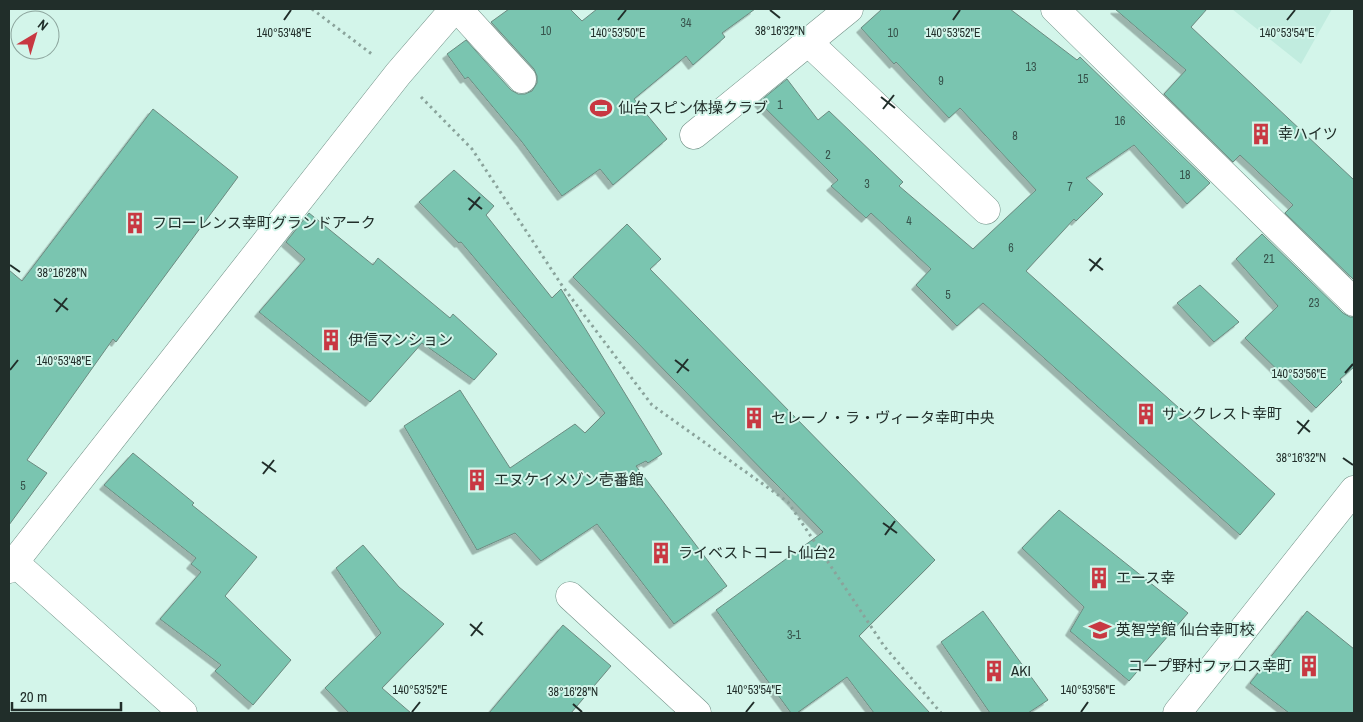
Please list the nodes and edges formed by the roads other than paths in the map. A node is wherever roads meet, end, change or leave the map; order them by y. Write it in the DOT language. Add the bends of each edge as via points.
graph roads {
  1 [pos="454,9"];
  2 [pos="458,9"];
  3 [pos="849,9"];
  4 [pos="1054,9"];
  5 [pos="808,42"];
  6 [pos="522,79"];
  7 [pos="694,135"];
  8 [pos="986,210"];
  9 [pos="1354,302"];
  10 [pos="1354,490"];
  11 [pos="12,566"];
  12 [pos="570,596"];
  13 [pos="183,713"];
  14 [pos="697,713"];
  15 [pos="1177,713"];
  1 -- 11 [label="street" via="398,74"];
  2 -- 6 [label="street"];
  3 -- 5 [label="street"];
  4 -- 9 [label="street"];
  5 -- 7 [label="street"];
  5 -- 8 [label="street"];
  10 -- 15 [label="street"];
  11 -- 13 [label="street"];
  12 -- 14 [label="street"];
}
